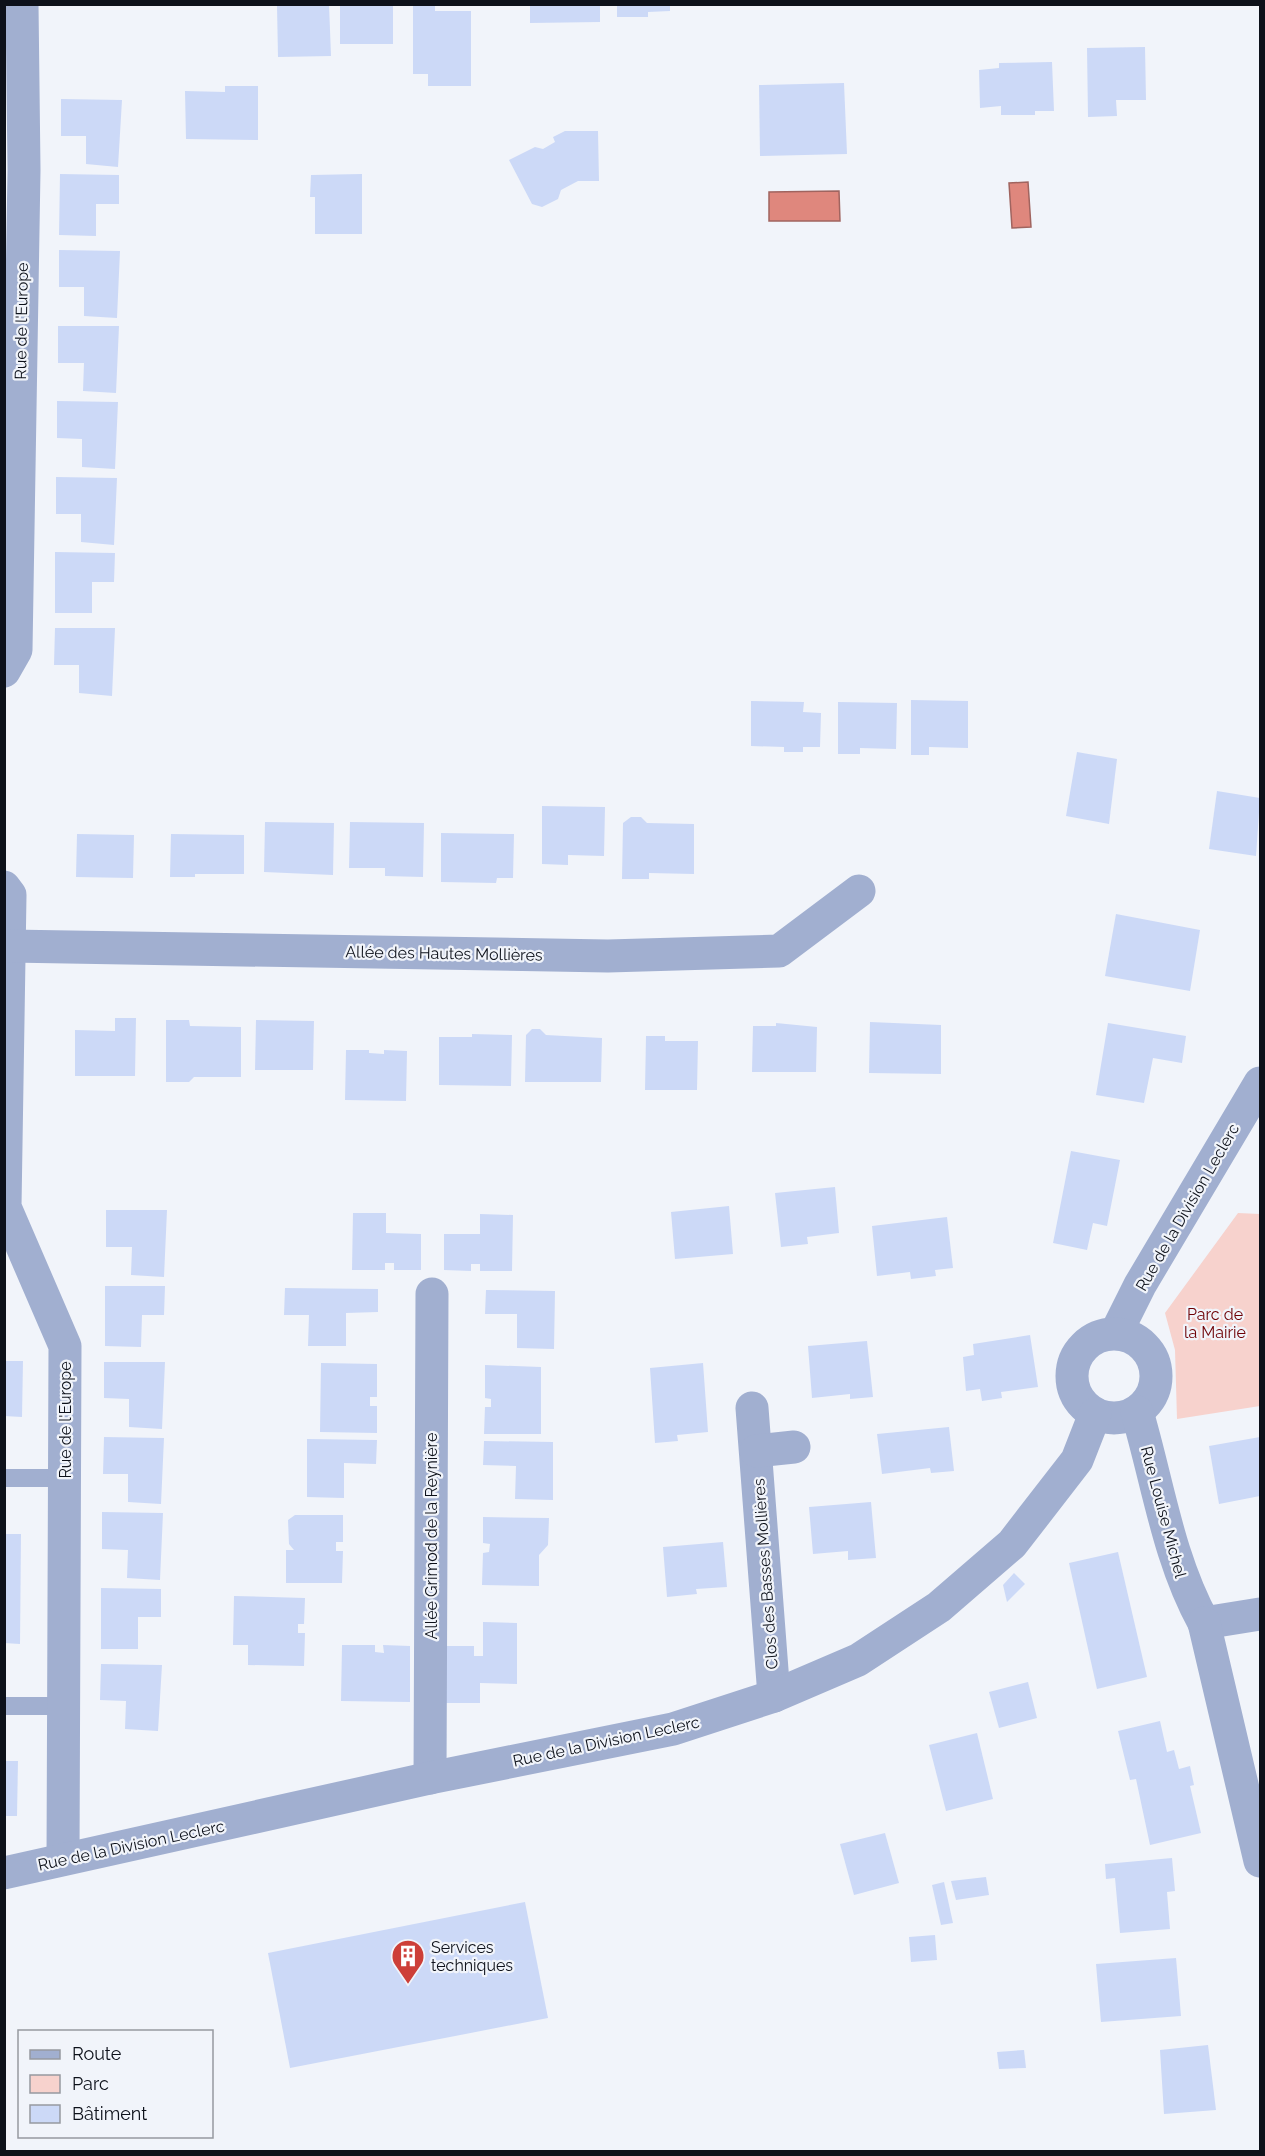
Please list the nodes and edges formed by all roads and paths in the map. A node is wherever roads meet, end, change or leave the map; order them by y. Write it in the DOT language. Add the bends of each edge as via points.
graph roads {
  1 [pos="22,4"];
  2 [pos="14,170"];
  3 [pos="11,440"];
  4 [pos="4,671"];
  5 [pos="4,887"];
  6 [pos="859,891"];
  7 [pos="9,946"];
  8 [pos="1260,1083"];
  9 [pos="6,1088"];
  10 [pos="432,1294"];
  11 [pos="1116,1333"];
  12 [pos="752,1408"];
  13 [pos="1137,1412"];
  14 [pos="1095,1414"];
  15 [pos="794,1447"];
  16 [pos="756,1451"];
  17 [pos="4,1478"];
  18 [pos="64,1478"];
  19 [pos="1260,1614"];
  20 [pos="1204,1623"];
  21 [pos="774,1696"];
  22 [pos="4,1706"];
  23 [pos="64,1706"];
  24 [pos="430,1778"];
  25 [pos="63,1859"];
  26 [pos="1260,1861"];
  27 [pos="4,1873"];
  1 -- 2 [label="street, Rue de l'Europe"];
  2 -- 3 [label="street, Rue de l'Europe"];
  3 -- 4 [label="street, Rue de l'Europe" via="16,650"];
  5 -- 7 [label="street, Rue de l'Europe" via="10,896"];
  6 -- 7 [label="street, Allée des Hautes Mollières" via="778,951 608,956"];
  7 -- 9 [label="street, Rue de l'Europe"];
  8 -- 11 [label="street, Rue de la Division Leclerc" via="1140,1285"];
  9 -- 18 [label="street, Rue de l'Europe" via="5,1207 65,1347"];
  10 -- 24 [label="street, Allée Grimod de la Reynière"];
  11 -- 13 [label="street" via="1141,1342 1156,1365 1154,1392"];
  11 -- 14 [label="street" via="1089,1341 1073,1365 1076,1393"];
  12 -- 16 [label="street, Clos des Basses Mollières"];
  13 -- 14 [label="street" via="1109,1418"];
  13 -- 20 [label="street, Rue Louise Michel" via="1177,1566"];
  14 -- 21 [label="street, Rue de la Division Leclerc" via="1077,1460 1012,1544 939,1607 858,1660"];
  15 -- 16 [label="street"];
  16 -- 21 [label="street, Clos des Basses Mollières"];
  17 -- 18 [label="lane"];
  18 -- 23 [label="street, Rue de l'Europe"];
  19 -- 20 [label="street"];
  20 -- 26 [label="street, Rue Louise Michel"];
  21 -- 24 [label="street, Rue de la Division Leclerc" via="673,1729"];
  22 -- 23 [label="lane"];
  23 -- 25 [label="street, Rue de l'Europe"];
  24 -- 25 [label="street, Rue de la Division Leclerc"];
  25 -- 27 [label="street, Rue de la Division Leclerc"];
}
